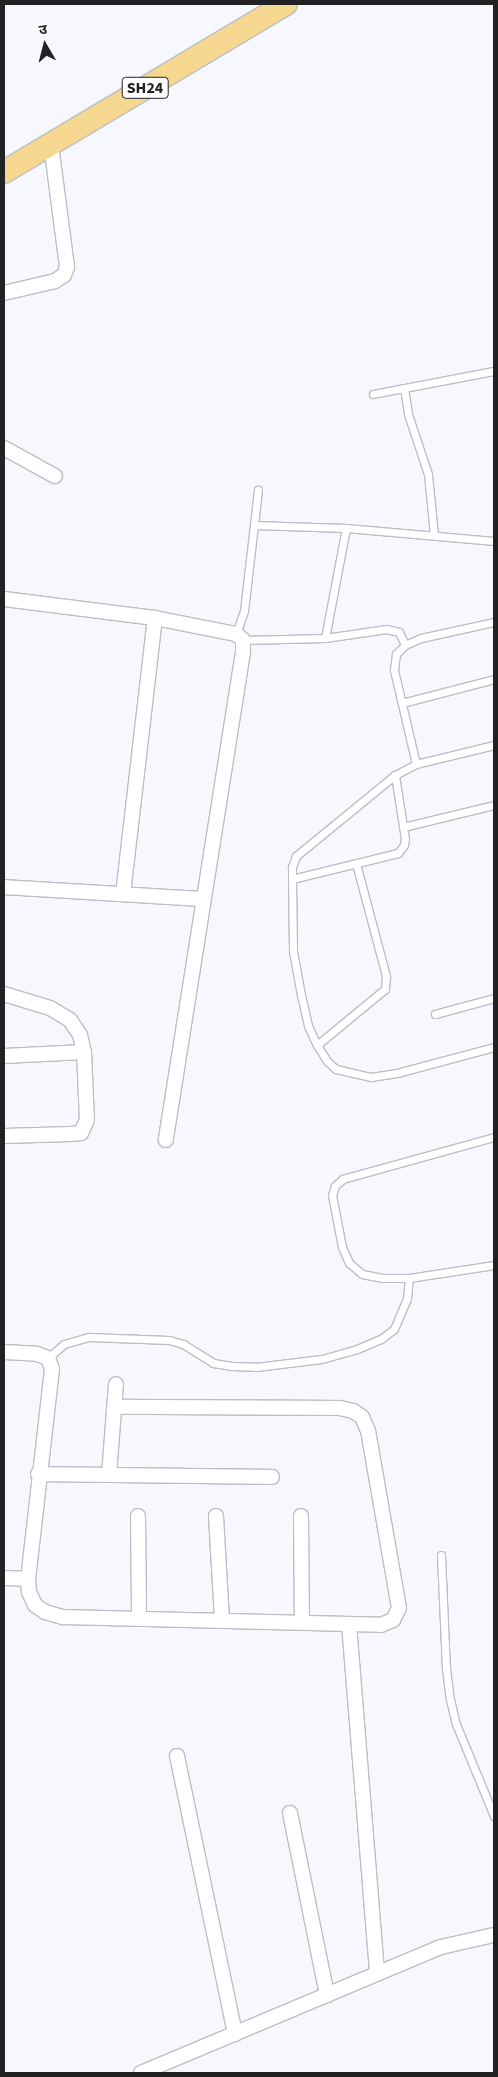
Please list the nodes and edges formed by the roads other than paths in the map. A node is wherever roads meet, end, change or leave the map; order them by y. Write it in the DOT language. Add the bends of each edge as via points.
graph roads {
  1 [pos="286,4"];
  2 [pos="51,143"];
  3 [pos="4,172"];
  4 [pos="4,293"];
  5 [pos="494,371"];
  6 [pos="404,388"];
  7 [pos="372,394"];
  8 [pos="4,448"];
  9 [pos="55,476"];
  10 [pos="258,490"];
  11 [pos="254,525"];
  12 [pos="346,528"];
  13 [pos="434,535"];
  14 [pos="494,541"];
  15 [pos="4,599"];
  16 [pos="155,618"];
  17 [pos="494,622"];
  18 [pos="240,637"];
  19 [pos="325,638"];
  20 [pos="405,645"];
  21 [pos="494,679"];
  22 [pos="402,703"];
  23 [pos="494,745"];
  24 [pos="416,764"];
  25 [pos="395,775"];
  26 [pos="494,805"];
  27 [pos="403,827"];
  28 [pos="356,863"];
  29 [pos="292,879"];
  30 [pos="4,887"];
  31 [pos="123,894"];
  32 [pos="203,899"];
  33 [pos="4,994"];
  34 [pos="494,998"];
  35 [pos="435,1014"];
  36 [pos="317,1045"];
  37 [pos="494,1047"];
  38 [pos="84,1052"];
  39 [pos="4,1056"];
  40 [pos="4,1136"];
  41 [pos="494,1137"];
  42 [pos="166,1140"];
  43 [pos="494,1265"];
  44 [pos="409,1278"];
  45 [pos="4,1352"];
  46 [pos="48,1358"];
  47 [pos="116,1384"];
  48 [pos="114,1407"];
  49 [pos="38,1474"];
  50 [pos="109,1475"];
  51 [pos="272,1477"];
  52 [pos="138,1516"];
  53 [pos="216,1516"];
  54 [pos="301,1516"];
  55 [pos="441,1555"];
  56 [pos="4,1578"];
  57 [pos="28,1579"];
  58 [pos="139,1619"];
  59 [pos="222,1621"];
  60 [pos="302,1622"];
  61 [pos="349,1624"];
  62 [pos="177,1756"];
  63 [pos="290,1813"];
  64 [pos="494,1816"];
  65 [pos="494,1935"];
  66 [pos="377,1974"];
  67 [pos="327,1995"];
  68 [pos="235,2034"];
  69 [pos="141,2073"];
  1 -- 2 [label="main road, SH24"];
  2 -- 3 [label="main road, SH24"];
  2 -- 4 [label="street" via="67,267 64,275 55,281"];
  5 -- 6 [label="lane"];
  6 -- 7 [label="lane"];
  6 -- 13 [label="lane" via="408,414 428,474"];
  8 -- 9 [label="street"];
  10 -- 11 [label="lane"];
  11 -- 12 [label="lane"];
  11 -- 18 [label="lane"];
  12 -- 13 [label="lane"];
  12 -- 19 [label="lane"];
  13 -- 14 [label="lane"];
  15 -- 16 [label="street"];
  16 -- 18 [label="street"];
  16 -- 31 [label="street"];
  17 -- 20 [label="lane" via="422,638"];
  18 -- 19 [label="lane"];
  18 -- 32 [label="street"];
  19 -- 20 [label="lane" via="386,629 399,632"];
  20 -- 22 [label="lane" via="396,654 394,670"];
  21 -- 22 [label="lane"];
  22 -- 24 [label="lane"];
  23 -- 24 [label="lane"];
  24 -- 25 [label="lane"];
  25 -- 27 [label="lane"];
  25 -- 29 [label="lane" via="296,856"];
  26 -- 27 [label="lane"];
  27 -- 28 [label="lane" via="404,845 398,852"];
  28 -- 29 [label="lane"];
  28 -- 36 [label="lane" via="386,976 385,989"];
  29 -- 36 [label="lane" via="296,975 308,1026"];
  30 -- 31 [label="street"];
  31 -- 32 [label="street"];
  32 -- 42 [label="street"];
  33 -- 38 [label="street" via="50,1008 70,1020 80,1035"];
  34 -- 35 [label="lane"];
  36 -- 37 [label="lane" via="336,1069 371,1077"];
  38 -- 39 [label="street"];
  38 -- 40 [label="street" via="87,1120 81,1132"];
  41 -- 44 [label="lane" via="359,1173 335,1186 332,1195 342,1247 349,1263 362,1274"];
  43 -- 44 [label="lane"];
  44 -- 46 [label="lane" via="407,1299 394,1329 381,1339 357,1349 322,1358 256,1367 231,1366 214,1363 183,1344 169,1340 89,1337 64,1344"];
  45 -- 46 [label="street"];
  46 -- 49 [label="street" via="52,1369"];
  47 -- 48 [label="street"];
  48 -- 50 [label="street"];
  48 -- 61 [label="street" via="340,1408 362,1417 368,1431 399,1608 393,1620 381,1625"];
  49 -- 50 [label="street"];
  49 -- 57 [label="street"];
  50 -- 51 [label="street"];
  52 -- 58 [label="street"];
  53 -- 59 [label="street"];
  54 -- 60 [label="street"];
  55 -- 64 [label="lane" via="450,1699 456,1724"];
  56 -- 57 [label="street"];
  57 -- 58 [label="street" via="35,1605 45,1612 63,1617"];
  58 -- 59 [label="street"];
  59 -- 60 [label="street"];
  60 -- 61 [label="street"];
  61 -- 66 [label="street"];
  62 -- 68 [label="street"];
  63 -- 67 [label="street"];
  65 -- 66 [label="street" via="441,1947"];
  66 -- 67 [label="street"];
  67 -- 68 [label="street"];
  68 -- 69 [label="street"];
}
